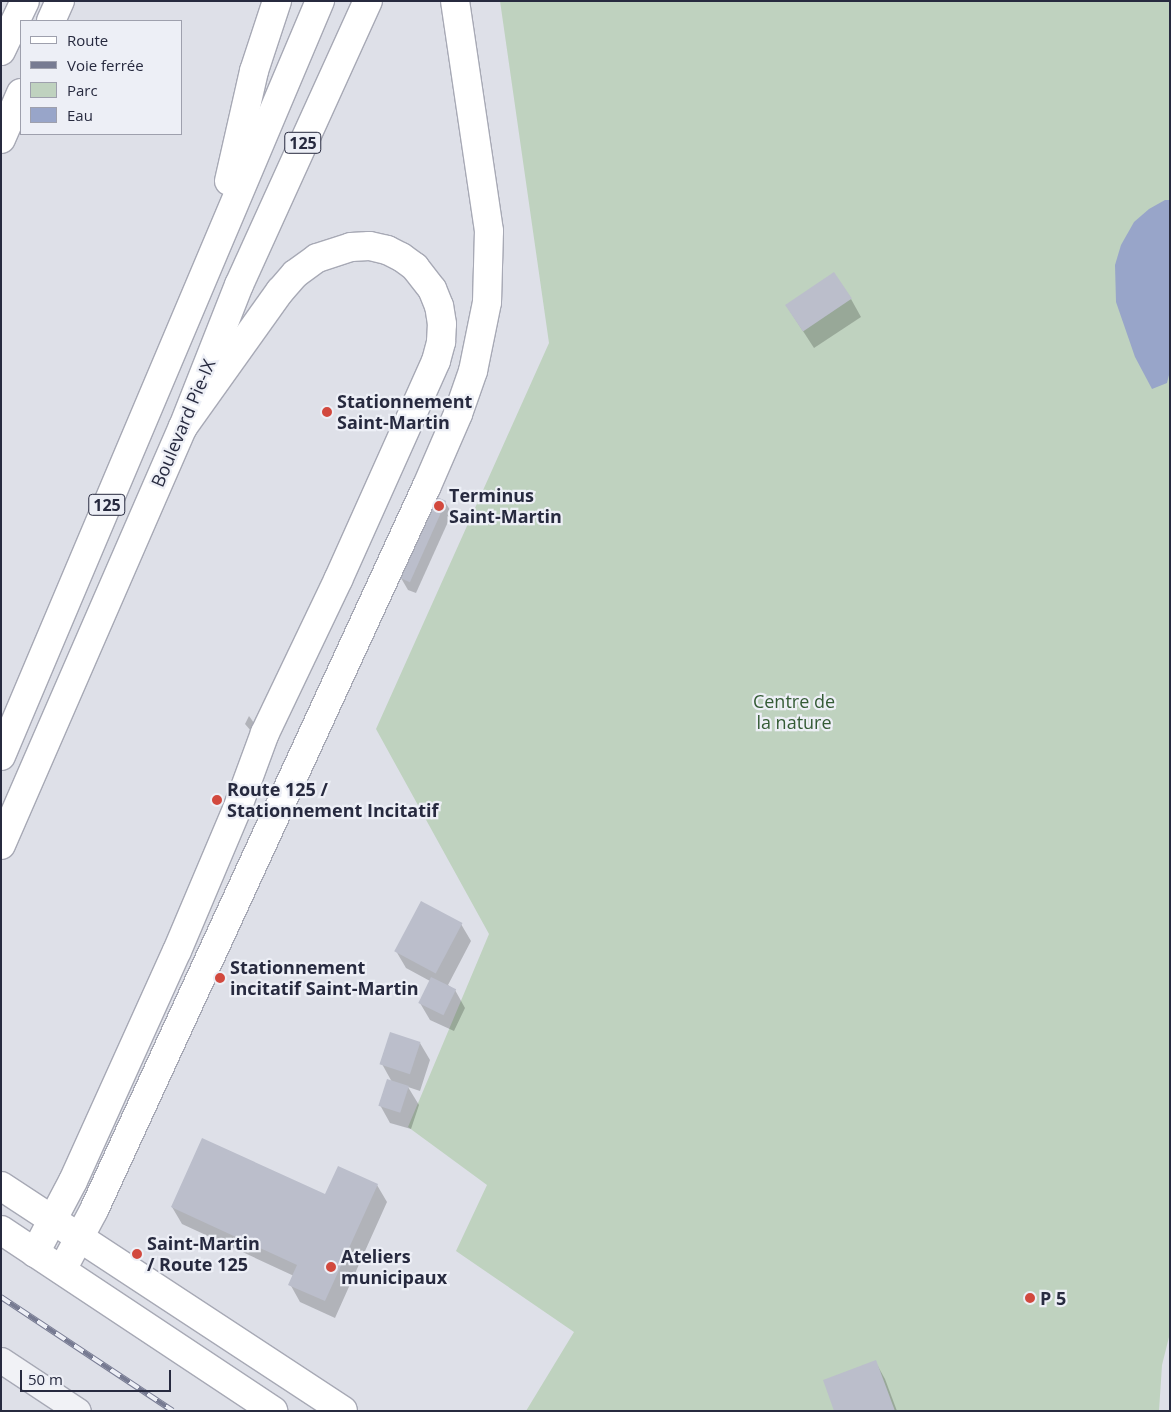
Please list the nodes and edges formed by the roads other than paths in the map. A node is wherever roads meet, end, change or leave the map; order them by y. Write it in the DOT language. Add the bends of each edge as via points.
graph roads {
  1 [pos="25,1"];
  2 [pos="60,1"];
  3 [pos="277,1"];
  4 [pos="320,1"];
  5 [pos="368,1"];
  6 [pos="455,1"];
  7 [pos="52,20"];
  8 [pos="1,51"];
  9 [pos="20,95"];
  10 [pos="1,139"];
  11 [pos="212,253"];
  12 [pos="183,427"];
  13 [pos="1,756"];
  14 [pos="1,845"];
  15 [pos="1,1186"];
  16 [pos="52,1220"];
  17 [pos="1,1230"];
  18 [pos="80,1238"];
  19 [pos="35,1253"];
  20 [pos="62,1270"];
  21 [pos="1,1360"];
  22 [pos="78,1411"];
  23 [pos="273,1411"];
  24 [pos="343,1411"];
  1 -- 8 [label="main road"];
  2 -- 7 [label="main road"];
  3 -- 11 [label="main road" via="254,71"];
  4 -- 11 [label="main road, 125"];
  5 -- 12 [label="main road, Boulevard Pie-IX / 125" via="239,285"];
  6 -- 18 [label="main road" via="488,231 487,302 473,371 430,480"];
  9 -- 10 [label="main road"];
  11 -- 13 [label="main road, 125"];
  12 -- 14 [label="main road, Boulevard Pie-IX / 125"];
  12 -- 16 [label="main road" via="280,291 295,274 318,258 351,246 387,250 415,267 432,289 440,306 442,324 436,361 265,733 177,951 73,1181"];
  15 -- 16 [label="main road"];
  16 -- 18 [label="main road"];
  16 -- 19 [label="main road"];
  17 -- 19 [label="main road"];
  18 -- 20 [label="main road"];
  18 -- 24 [label="main road"];
  19 -- 20 [label="main road"];
  20 -- 23 [label="main road"];
  21 -- 22 [label="street"];
}
